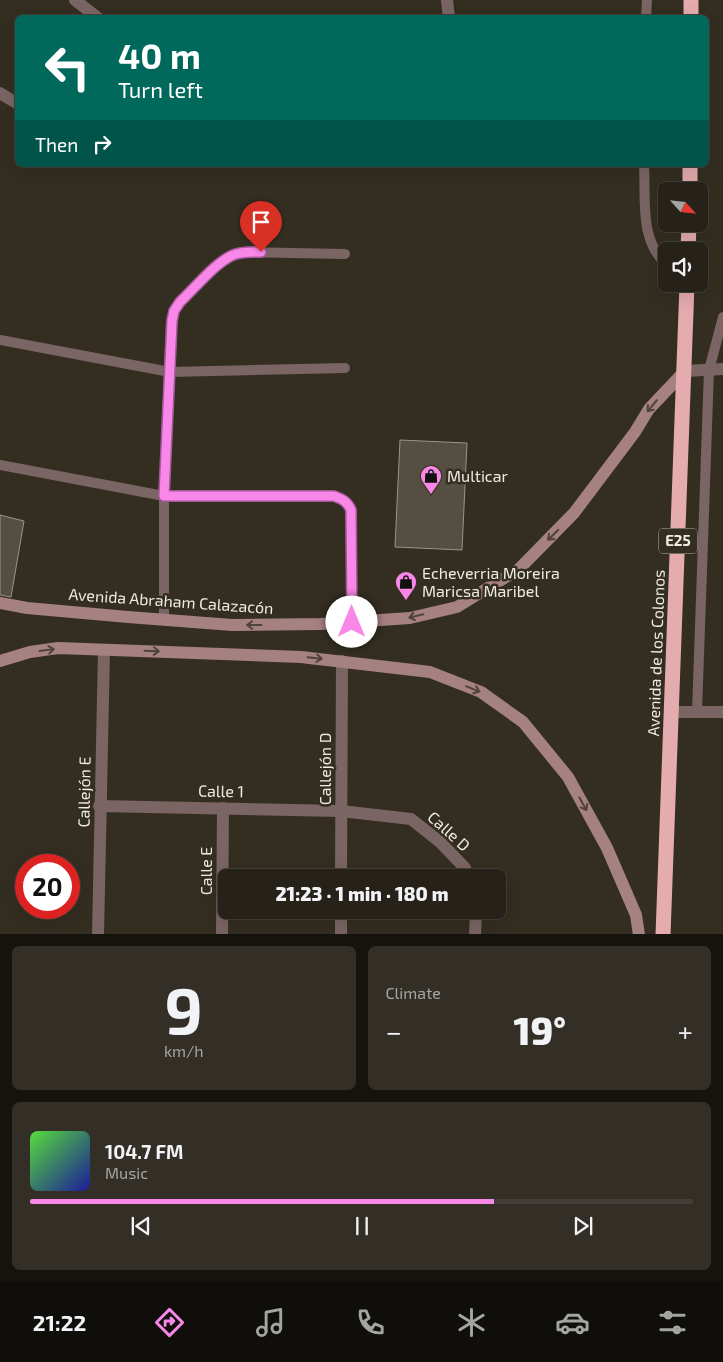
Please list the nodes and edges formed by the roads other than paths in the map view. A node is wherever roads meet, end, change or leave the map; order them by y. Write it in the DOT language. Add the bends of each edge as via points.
graph roads {
  1 [pos="75,0"];
  2 [pos="447,0"];
  3 [pos="647,0"];
  4 [pos="691,0"];
  5 [pos="94,15"];
  6 [pos="449,15"];
  7 [pos="646,15"];
  8 [pos="691,15"];
  9 [pos="0,93"];
  10 [pos="15,102"];
  11 [pos="644,167"];
  12 [pos="690,167"];
  13 [pos="690,182"];
  14 [pos="345,254"];
  15 [pos="658,254"];
  16 [pos="687,292"];
  17 [pos="723,317"];
  18 [pos="0,340"];
  19 [pos="345,368"];
  20 [pos="723,369"];
  21 [pos="709,370"];
  22 [pos="685,371"];
  23 [pos="170,372"];
  24 [pos="0,465"];
  25 [pos="164,496"];
  26 [pos="0,603"];
  27 [pos="164,620"];
  28 [pos="352,622"];
  29 [pos="104,650"];
  30 [pos="0,661"];
  31 [pos="342,661"];
  32 [pos="670,712"];
  33 [pos="697,712"];
  34 [pos="723,712"];
  35 [pos="99,806"];
  36 [pos="223,808"];
  37 [pos="341,811"];
  38 [pos="341,869"];
  39 [pos="465,869"];
  40 [pos="341,919"];
  41 [pos="476,919"];
  42 [pos="98,934"];
  43 [pos="222,934"];
  44 [pos="340,934"];
  45 [pos="475,934"];
  46 [pos="639,934"];
  47 [pos="663,934"];
  1 -- 5 [label="street"];
  2 -- 6 [label="street"];
  3 -- 7 [label="lane"];
  4 -- 8 [label="highway"];
  9 -- 10 [label="street"];
  11 -- 15 [label="lane" via="647,232"];
  12 -- 13 [label="highway"];
  14 -- 23 [label="lane" via="244,252 225,260 174,311"];
  16 -- 22 [label="highway, Avenida de los Colonos / E25"];
  17 -- 21 [label="lane"];
  18 -- 23 [label="lane"];
  19 -- 23 [label="lane"];
  20 -- 21 [label="street"];
  21 -- 22 [label="street"];
  21 -- 33 [label="lane"];
  22 -- 28 [label="main road, Avenida Abraham Calazacón, one-way" via="649,409 574,513 519,569 457,607 410,618"];
  22 -- 32 [label="highway, Avenida de los Colonos / E25"];
  23 -- 25 [label="lane"];
  24 -- 25 [label="lane"];
  25 -- 27 [label="lane"];
  25 -- 28 [label="lane" via="334,496 342,499 351,510"];
  26 -- 27 [label="main road, Avenida Abraham Calazacón"];
  28 -- 27 [label="main road, Avenida Abraham Calazacón, one-way" via="232,625"];
  30 -- 29 [label="main road, one-way" via="58,648"];
  29 -- 31 [label="main road, one-way"];
  29 -- 35 [label="street, Callejón E"];
  31 -- 37 [label="street, Callejón D"];
  31 -- 46 [label="main road, one-way" via="430,672 481,692 524,722 568,777 607,848 636,915"];
  32 -- 33 [label="street"];
  32 -- 47 [label="highway, Avenida de los Colonos / E25"];
  33 -- 34 [label="street"];
  35 -- 36 [label="street, Calle 1"];
  35 -- 42 [label="street, Callejón E"];
  36 -- 37 [label="street, Calle 1"];
  36 -- 43 [label="street, Calle E"];
  37 -- 38 [label="street, Callejón D"];
  37 -- 39 [label="street, Calle D" via="411,819 440,842"];
  40 -- 44 [label="street"];
  41 -- 45 [label="street"];
}
